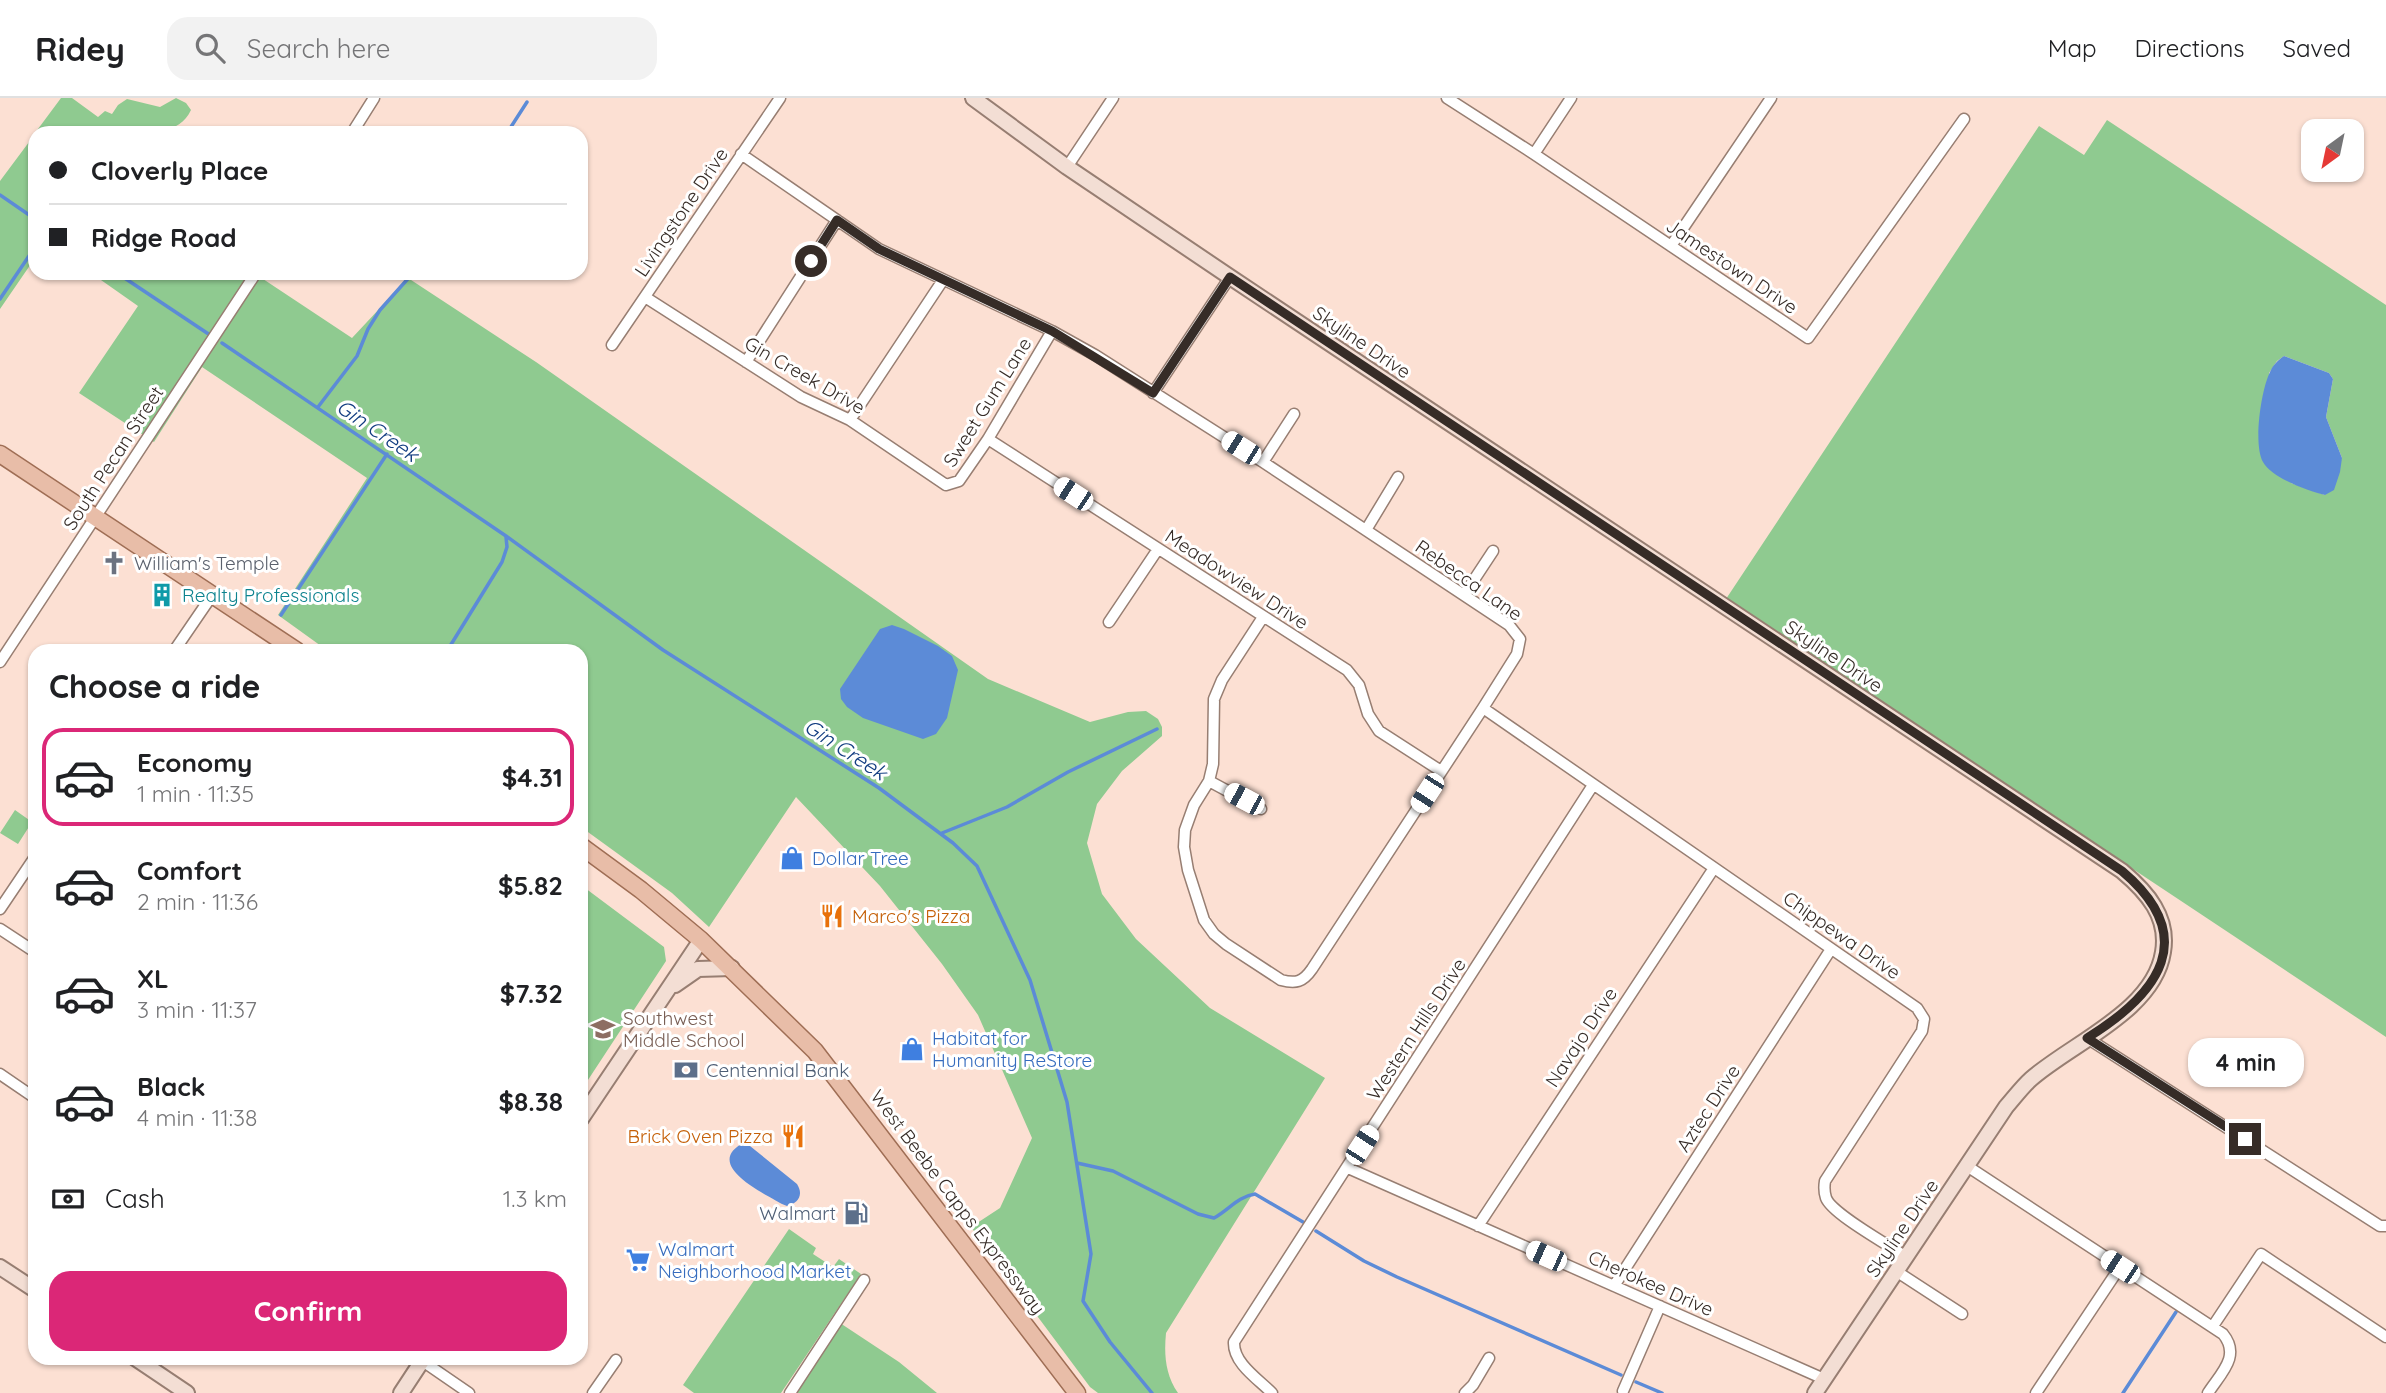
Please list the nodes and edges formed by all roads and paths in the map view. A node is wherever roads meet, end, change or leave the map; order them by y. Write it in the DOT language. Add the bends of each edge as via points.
graph roads {
  1 [pos="374,98"];
  2 [pos="780,98"];
  3 [pos="973,98"];
  4 [pos="1113,98"];
  5 [pos="1447,98"];
  6 [pos="1571,98"];
  7 [pos="1770,98"];
  8 [pos="1964,118"];
  9 [pos="356,126"];
  10 [pos="741,154"];
  11 [pos="1535,154"];
  12 [pos="1067,167"];
  13 [pos="837,220"];
  14 [pos="1671,246"];
  15 [pos="1230,277"];
  16 [pos="251,280"];
  17 [pos="943,280"];
  18 [pos="645,297"];
  19 [pos="1052,331"];
  20 [pos="612,345"];
  21 [pos="746,362"];
  22 [pos="1153,393"];
  23 [pos="1294,414"];
  24 [pos="850,420"];
  25 [pos="988,439"];
  26 [pos="0,454"];
  27 [pos="1264,462"];
  28 [pos="1398,477"];
  29 [pos="946,485"];
  30 [pos="97,516"];
  31 [pos="1366,530"];
  32 [pos="1158,549"];
  33 [pos="1493,551"];
  34 [pos="213,594"];
  35 [pos="1464,595"];
  36 [pos="1263,617"];
  37 [pos="1109,622"];
  38 [pos="179,644"];
  39 [pos="287,644"];
  40 [pos="0,662"];
  41 [pos="1483,708"];
  42 [pos="1441,771"];
  43 [pos="1209,780"];
  44 [pos="1593,785"];
  45 [pos="1261,809"];
  46 [pos="588,851"];
  47 [pos="28,867"];
  48 [pos="1714,868"];
  49 [pos="0,909"];
  50 [pos="1,932"];
  51 [pos="701,940"];
  52 [pos="28,949"];
  53 [pos="1831,949"];
  54 [pos="732,968"];
  55 [pos="663,995"];
  56 [pos="2087,1038"];
  57 [pos="0,1074"];
  58 [pos="28,1093"];
  59 [pos="588,1108"];
  60 [pos="1966,1166"];
  61 [pos="1348,1168"];
  62 [pos="1478,1226"];
  63 [pos="2386,1226"];
  64 [pos="1906,1257"];
  65 [pos="0,1267"];
  66 [pos="2120,1267"];
  67 [pos="1896,1271"];
  68 [pos="864,1280"];
  69 [pos="28,1285"];
  70 [pos="1614,1286"];
  71 [pos="1660,1307"];
  72 [pos="1962,1314"];
  73 [pos="2213,1326"];
  74 [pos="2386,1337"];
  75 [pos="1489,1358"];
  76 [pos="616,1360"];
  77 [pos="145,1365"];
  78 [pos="417,1365"];
  79 [pos="430,1365"];
  80 [pos="1824,1379"];
  81 [pos="1623,1391"];
  82 [pos="187,1393"];
  83 [pos="401,1393"];
  84 [pos="470,1393"];
  85 [pos="593,1393"];
  86 [pos="790,1393"];
  87 [pos="1077,1393"];
  88 [pos="1272,1393"];
  89 [pos="1465,1393"];
  90 [pos="1815,1393"];
  91 [pos="2036,1393"];
  92 [pos="2208,1393"];
  1 -- 9 [label="street"];
  2 -- 10 [label="street, Livingstone Drive"];
  3 -- 12 [label="street, Skyline Drive"];
  4 -- 12 [label="street"];
  5 -- 11 [label="street, Jamestown Drive"];
  6 -- 11 [label="street"];
  7 -- 14 [label="street"];
  8 -- 14 [label="street, Jamestown Drive" via="1808,338"];
  10 -- 13 [label="street, Rebecca Lane"];
  10 -- 18 [label="street, Livingstone Drive"];
  11 -- 14 [label="street, Jamestown Drive"];
  12 -- 15 [label="street, Skyline Drive"];
  13 -- 17 [label="street, Rebecca Lane" via="879,249"];
  13 -- 21 [label="street"];
  15 -- 22 [label="street"];
  15 -- 56 [label="street, Skyline Drive" via="2140,886 2154,903 2165,934 2161,966 2143,992"];
  16 -- 30 [label="street, South Pecan Street"];
  17 -- 19 [label="street, Rebecca Lane"];
  17 -- 24 [label="street"];
  18 -- 20 [label="street, Livingstone Drive"];
  18 -- 21 [label="street, Gin Creek Drive"];
  19 -- 22 [label="street, Rebecca Lane"];
  19 -- 25 [label="street, Sweet Gum Lane"];
  21 -- 24 [label="street, Gin Creek Drive" via="801,397"];
  22 -- 27 [label="street, Rebecca Lane"];
  23 -- 27 [label="street"];
  24 -- 29 [label="street, Gin Creek Drive"];
  25 -- 29 [label="street, Sweet Gum Lane" via="958,481"];
  25 -- 32 [label="street, Meadowview Drive"];
  26 -- 30 [label="main road"];
  27 -- 31 [label="street, Rebecca Lane"];
  28 -- 31 [label="street"];
  30 -- 34 [label="main road"];
  30 -- 40 [label="street, South Pecan Street"];
  31 -- 35 [label="street, Rebecca Lane"];
  32 -- 36 [label="street, Meadowview Drive"];
  32 -- 37 [label="street"];
  33 -- 35 [label="street"];
  34 -- 38 [label="street"];
  34 -- 39 [label="main road"];
  35 -- 41 [label="street, Rebecca Lane" via="1509,625 1520,639 1517,654"];
  36 -- 42 [label="street, Meadowview Drive" via="1347,670 1359,685 1379,731"];
  36 -- 43 [label="street, Rebecca Lane" via="1214,699"];
  41 -- 42 [label="street, Rebecca Lane"];
  41 -- 44 [label="street, Chippewa Drive"];
  42 -- 43 [label="street, Rebecca Lane" via="1307,977 1291,983 1226,944 1204,920 1184,847 1185,830"];
  43 -- 45 [label="street"];
  44 -- 48 [label="street, Chippewa Drive"];
  44 -- 61 [label="street, Western Hills Drive"];
  46 -- 51 [label="main road, West Beebe Capps Expressway"];
  47 -- 49 [label="street"];
  48 -- 53 [label="street, Chippewa Drive"];
  48 -- 62 [label="street, Navajo Drive"];
  50 -- 52 [label="street"];
  51 -- 54 [label="main road, West Beebe Capps Expressway"];
  51 -- 55 [label="street"];
  53 -- 64 [label="street, Chippewa Drive" via="1917,1008 1924,1019 1922,1031 1825,1181 1824,1190 1839,1213"];
  53 -- 70 [label="street, Aztec Drive"];
  54 -- 55 [label="street" via="698,969"];
  54 -- 87 [label="main road, West Beebe Capps Expressway" via="832,1070"];
  55 -- 59 [label="street"];
  56 -- 60 [label="street, Skyline Drive" via="2022,1088"];
  56 -- 63 [label="street"];
  57 -- 58 [label="street"];
  60 -- 64 [label="street, Skyline Drive"];
  60 -- 66 [label="street"];
  61 -- 62 [label="street, Cherokee Drive"];
  61 -- 88 [label="street, Western Hills Drive" via="1234,1342 1239,1359"];
  62 -- 70 [label="street, Cherokee Drive"];
  64 -- 67 [label="street, Skyline Drive"];
  65 -- 69 [label="street"];
  66 -- 73 [label="street"];
  66 -- 91 [label="street"];
  67 -- 72 [label="street"];
  67 -- 80 [label="street, Skyline Drive"];
  68 -- 86 [label="street"];
  70 -- 71 [label="street, Cherokee Drive"];
  71 -- 80 [label="street, Cherokee Drive"];
  71 -- 81 [label="street"];
  73 -- 74 [label="street" via="2261,1254"];
  73 -- 92 [label="street" via="2230,1343 2231,1353"];
  75 -- 89 [label="street"];
  76 -- 85 [label="street"];
  77 -- 82 [label="street"];
  78 -- 83 [label="street"];
  79 -- 84 [label="street"];
  80 -- 90 [label="street, Skyline Drive"];
}
